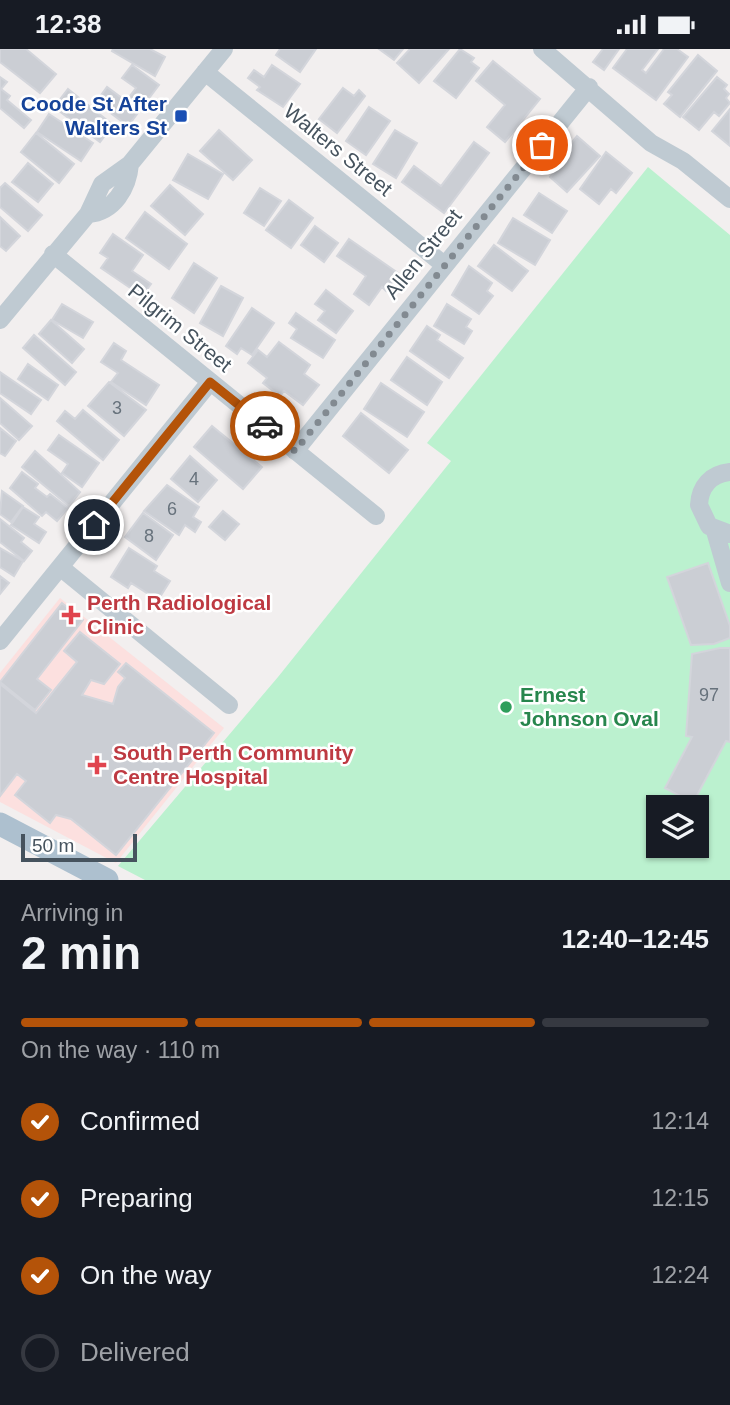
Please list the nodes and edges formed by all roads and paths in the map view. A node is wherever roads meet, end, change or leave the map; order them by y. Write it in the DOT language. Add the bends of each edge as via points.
graph roads {
  1 [pos="224,49"];
  2 [pos="542,49"];
  3 [pos="205,72"];
  4 [pos="589,87"];
  5 [pos="730,199"];
  6 [pos="53,254"];
  7 [pos="443,264"];
  8 [pos="0,320"];
  9 [pos="210,382"];
  10 [pos="295,451"];
  11 [pos="730,472"];
  12 [pos="376,516"];
  13 [pos="722,532"];
  14 [pos="60,567"];
  15 [pos="730,583"];
  16 [pos="0,641"];
  17 [pos="229,705"];
  18 [pos="0,824"];
  19 [pos="0,837"];
  20 [pos="78,880"];
  21 [pos="107,880"];
  1 -- 3 [label="street"];
  2 -- 4 [label="street"];
  3 -- 6 [label="street" via="130,164 102,184 88,214"];
  3 -- 7 [label="street, Walters Street"];
  4 -- 5 [label="street" via="651,142"];
  4 -- 7 [label="street, Allen Street"];
  6 -- 8 [label="street"];
  6 -- 9 [label="street, Pilgrim Street"];
  7 -- 10 [label="street, Allen Street"];
  9 -- 10 [label="street, Pilgrim Street"];
  9 -- 14 [label="street"];
  10 -- 12 [label="street, Pilgrim Street"];
  11 -- 13 [label="street" via="712,478 699,497 704,520"];
  13 -- 15 [label="street"];
  14 -- 16 [label="street"];
  14 -- 17 [label="street"];
  18 -- 21 [label="main road"];
  19 -- 20 [label="main road"];
}
